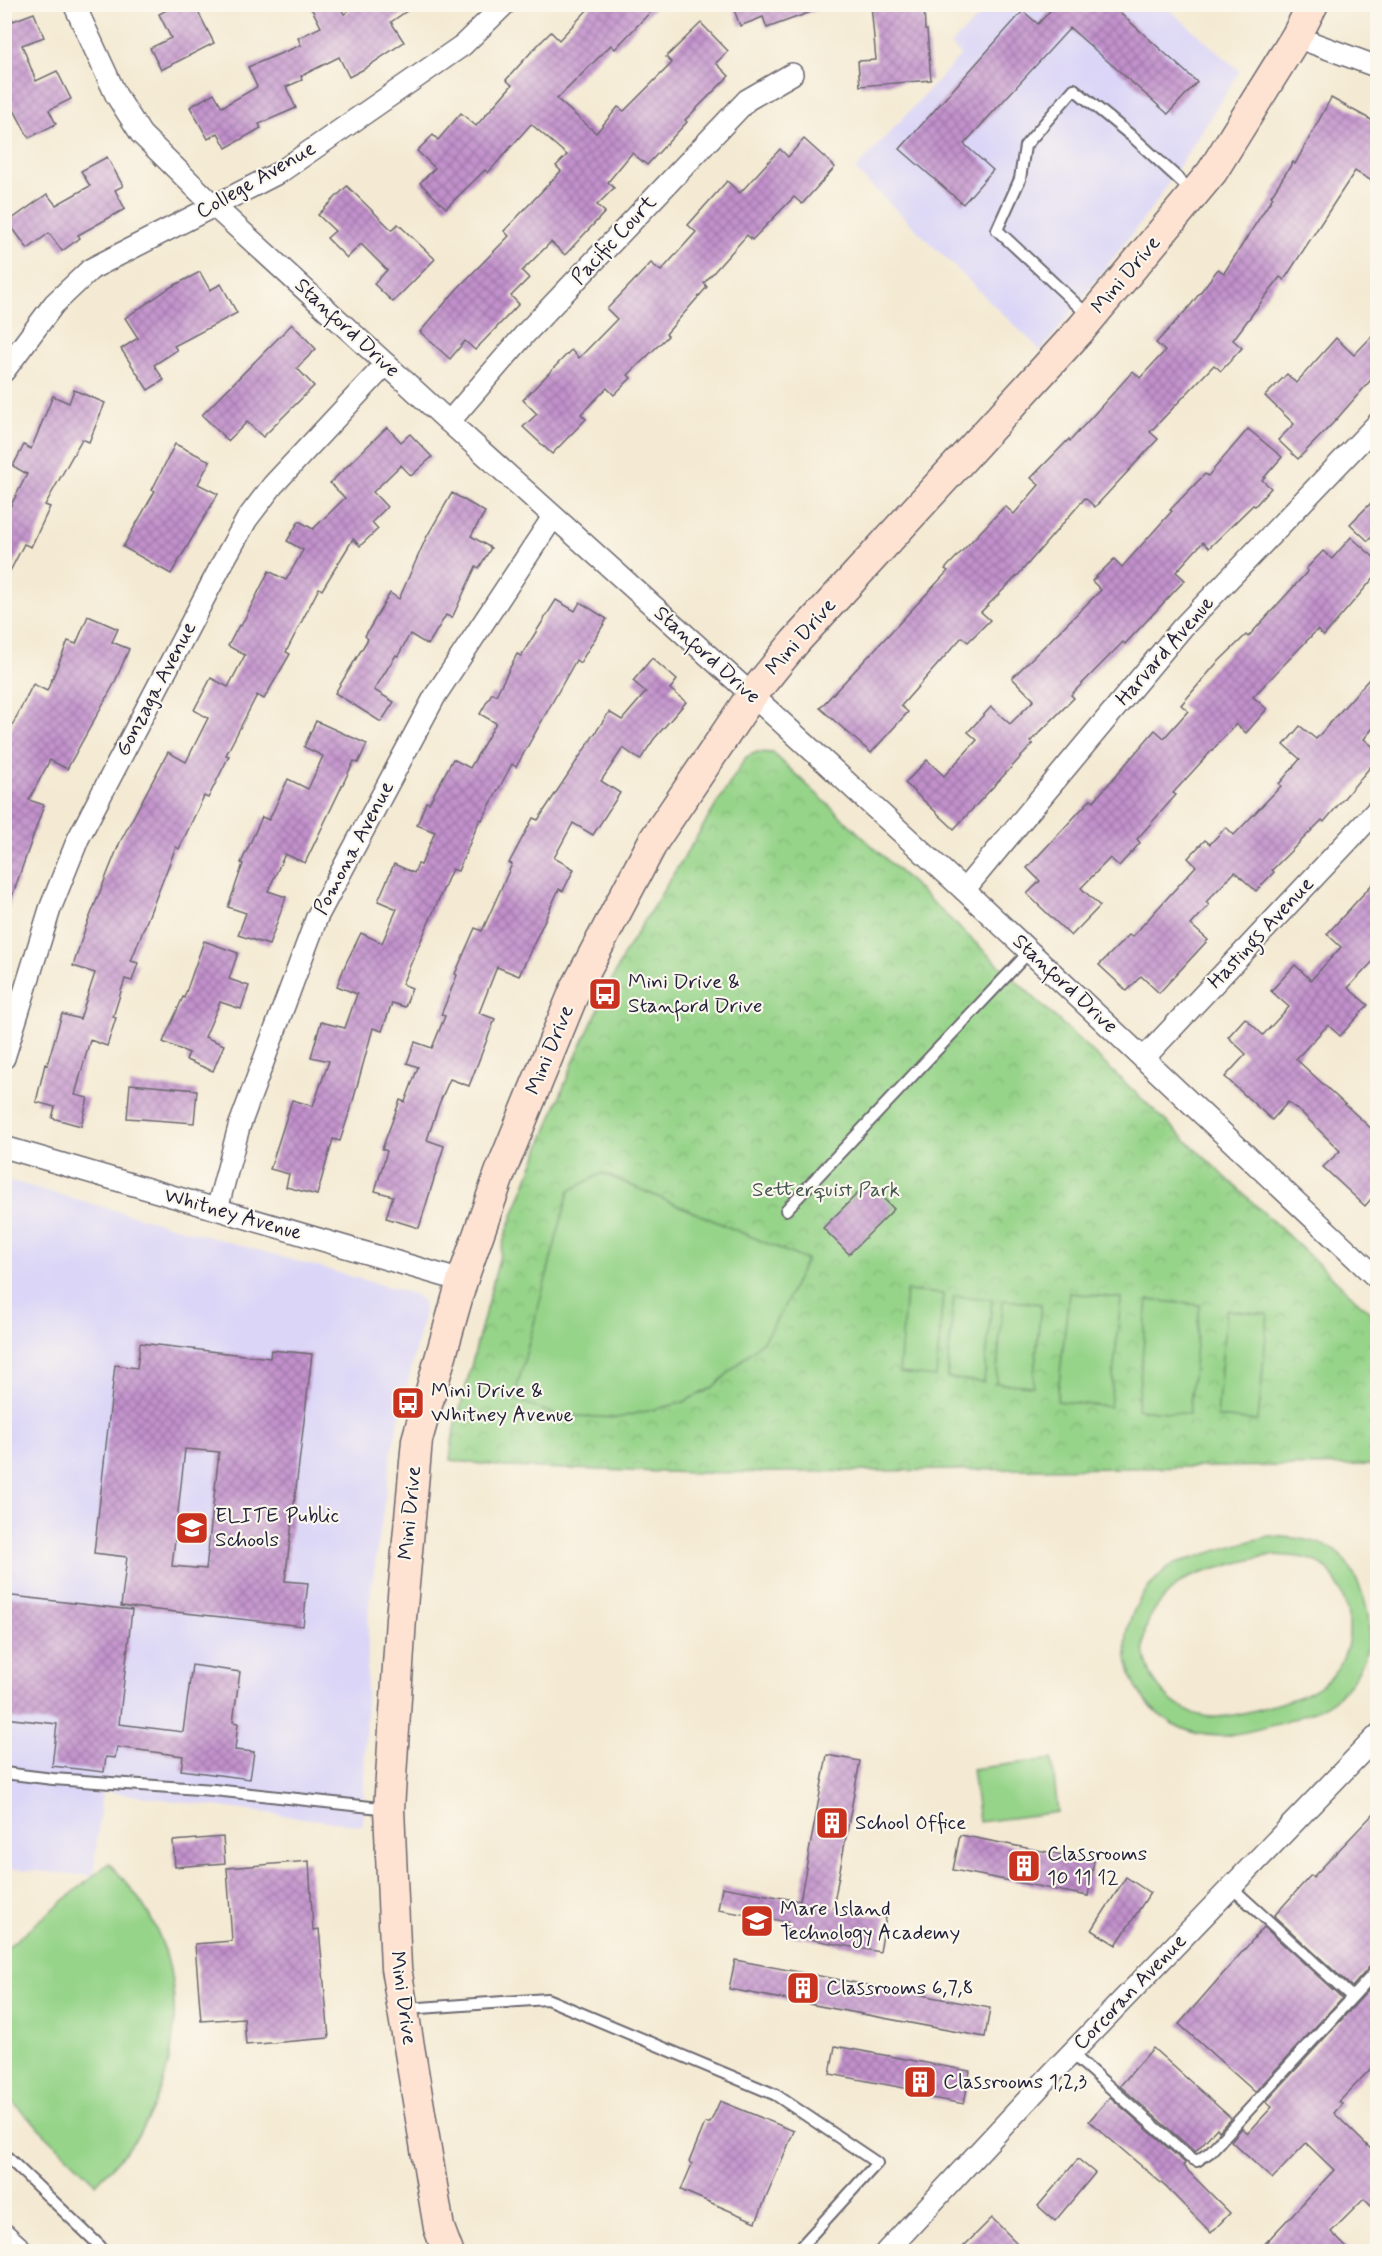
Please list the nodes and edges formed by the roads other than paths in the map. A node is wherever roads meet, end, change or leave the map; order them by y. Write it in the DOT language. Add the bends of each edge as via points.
graph roads {
  1 [pos="74,4"];
  2 [pos="505,4"];
  3 [pos="1313,4"];
  4 [pos="1296,37"];
  5 [pos="1377,67"];
  6 [pos="792,75"];
  7 [pos="1194,194"];
  8 [pos="214,206"];
  9 [pos="1091,317"];
  10 [pos="386,364"];
  11 [pos="4,371"];
  12 [pos="449,422"];
  13 [pos="1377,423"];
  14 [pos="553,517"];
  15 [pos="752,695"];
  16 [pos="1377,809"];
  17 [pos="964,890"];
  18 [pos="1029,952"];
  19 [pos="4,1058"];
  20 [pos="1144,1058"];
  21 [pos="4,1147"];
  22 [pos="217,1209"];
  23 [pos="786,1210"];
  24 [pos="1377,1279"];
  25 [pos="462,1281"];
  26 [pos="1377,1735"];
  27 [pos="4,1773"];
  28 [pos="389,1809"];
  29 [pos="1231,1887"];
  30 [pos="1377,1969"];
  31 [pos="1351,1996"];
  32 [pos="403,2009"];
  33 [pos="1071,2053"];
  34 [pos="4,2154"];
  35 [pos="4,2234"];
  36 [pos="24,2252"];
  37 [pos="102,2252"];
  38 [pos="448,2252"];
  39 [pos="796,2252"];
  40 [pos="886,2252"];
  1 -- 8 [label="street, Stanford Drive" via="116,95 141,134"];
  2 -- 8 [label="street, College Avenue" via="462,45 280,172"];
  3 -- 4 [label="street, Mini Drive"];
  4 -- 5 [label="street"];
  4 -- 7 [label="street, Mini Drive" via="1212,172"];
  6 -- 12 [label="street, Pacific Court" via="747,100 525,334"];
  7 -- 9 [label="street, Mini Drive"];
  7 -- 9 [label="lane" via="1074,89 1025,146 1020,179 997,230"];
  8 -- 10 [label="street, Stanford Drive"];
  8 -- 11 [label="street, College Avenue" via="91,269 54,304"];
  9 -- 15 [label="street, Mini Drive" via="803,633"];
  10 -- 12 [label="street, Stanford Drive"];
  10 -- 19 [label="street, Gonzaga Avenue" via="273,485 247,519 78,839 50,909"];
  12 -- 14 [label="street, Stanford Drive"];
  13 -- 17 [label="street, Harvard Avenue" via="1182,628"];
  14 -- 15 [label="street, Stanford Drive"];
  14 -- 22 [label="street, Pomona Avenue" via="435,696 316,917 239,1127"];
  15 -- 17 [label="street, Stanford Drive"];
  15 -- 25 [label="street, Mini Drive" via="654,840 575,990 500,1173"];
  16 -- 20 [label="street, Hastings Avenue"];
  17 -- 18 [label="street, Stanford Drive"];
  18 -- 20 [label="street, Stanford Drive"];
  18 -- 23 [label="lane"];
  20 -- 24 [label="street, Stanford Drive"];
  21 -- 22 [label="street, Whitney Avenue"];
  22 -- 25 [label="street, Whitney Avenue"];
  25 -- 28 [label="street, Mini Drive" via="417,1440"];
  26 -- 29 [label="street, Corcoran Avenue"];
  27 -- 28 [label="lane"];
  28 -- 32 [label="street, Mini Drive" via="396,1968"];
  29 -- 31 [label="lane"];
  29 -- 33 [label="street, Corcoran Avenue"];
  30 -- 31 [label="lane"];
  31 -- 33 [label="lane" via="1210,2152 1197,2161"];
  32 -- 38 [label="street, Mini Drive" via="440,2228"];
  32 -- 39 [label="lane" via="546,1999 776,2095 877,2163"];
  33 -- 40 [label="street, Corcoran Avenue"];
  34 -- 37 [label="lane"];
  35 -- 36 [label="street"];
}
